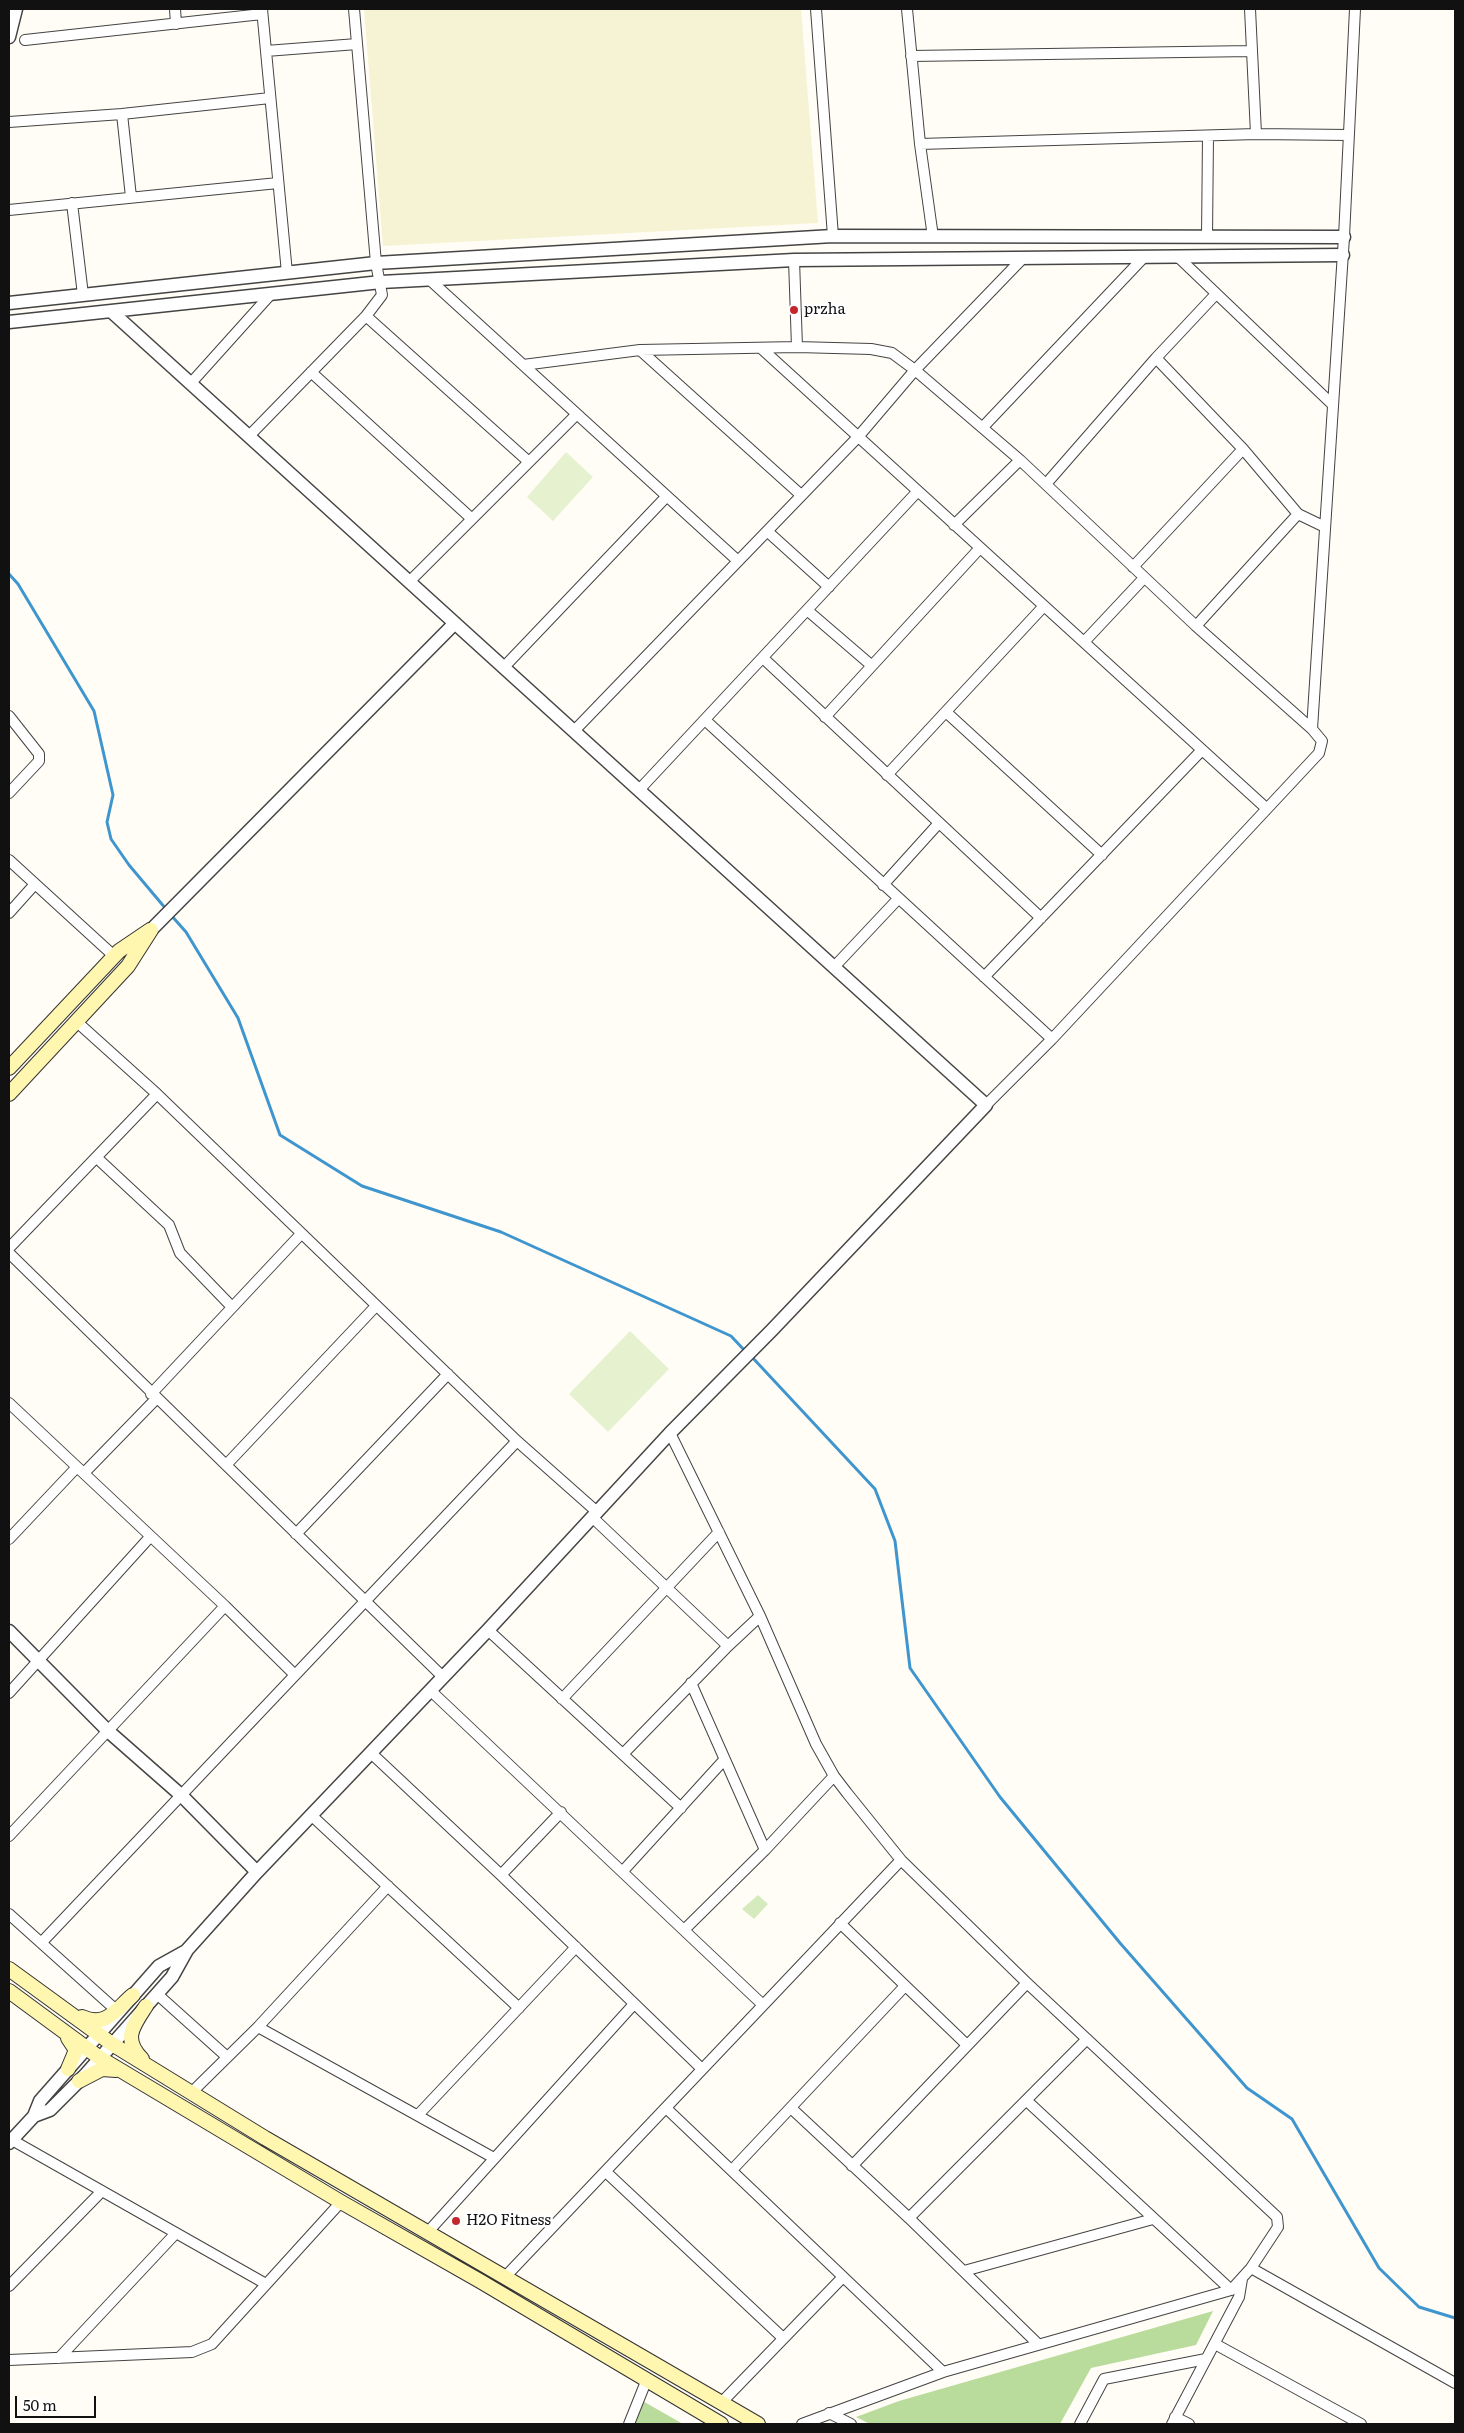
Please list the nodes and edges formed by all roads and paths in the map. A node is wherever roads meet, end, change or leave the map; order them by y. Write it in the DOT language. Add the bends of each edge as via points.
graph roads {
  1 [pos="16,9"];
  2 [pos="175,9"];
  3 [pos="354,9"];
  4 [pos="816,9"];
  5 [pos="907,9"];
  6 [pos="1250,9"];
  7 [pos="1355,9"];
  8 [pos="262,11"];
  9 [pos="176,24"];
  10 [pos="9,37"];
  11 [pos="25,40"];
  12 [pos="357,44"];
  13 [pos="266,50"];
  14 [pos="1252,51"];
  15 [pos="911,56"];
  16 [pos="270,98"];
  17 [pos="122,114"];
  18 [pos="9,122"];
  19 [pos="1256,134"];
  20 [pos="1349,135"];
  21 [pos="1208,136"];
  22 [pos="920,144"];
  23 [pos="278,183"];
  24 [pos="131,197"];
  25 [pos="72,202"];
  26 [pos="9,210"];
  27 [pos="833,236"];
  28 [pos="933,237"];
  29 [pos="1206,237"];
  30 [pos="1344,237"];
  31 [pos="1342,255"];
  32 [pos="1177,256"];
  33 [pos="1144,257"];
  34 [pos="1023,258"];
  35 [pos="794,260"];
  36 [pos="376,263"];
  37 [pos="287,273"];
  38 [pos="430,280"];
  39 [pos="380,282"];
  40 [pos="271,294"];
  41 [pos="1216,294"];
  42 [pos="83,295"];
  43 [pos="9,303"];
  44 [pos="113,313"];
  45 [pos="366,316"];
  46 [pos="9,322"];
  47 [pos="797,347"];
  48 [pos="762,349"];
  49 [pos="640,350"];
  50 [pos="1156,358"];
  51 [pos="523,365"];
  52 [pos="915,370"];
  53 [pos="312,372"];
  54 [pos="191,383"];
  55 [pos="1333,405"];
  56 [pos="577,414"];
  57 [pos="983,427"];
  58 [pos="249,436"];
  59 [pos="858,437"];
  60 [pos="1244,449"];
  61 [pos="1020,460"];
  62 [pos="529,462"];
  63 [pos="1046,484"];
  64 [pos="918,492"];
  65 [pos="801,495"];
  66 [pos="667,496"];
  67 [pos="1298,514"];
  68 [pos="472,519"];
  69 [pos="954,525"];
  70 [pos="1325,527"];
  71 [pos="767,531"];
  72 [pos="980,548"];
  73 [pos="738,561"];
  74 [pos="1134,568"];
  75 [pos="1144,578"];
  76 [pos="409,582"];
  77 [pos="828,587"];
  78 [pos="1044,606"];
  79 [pos="808,610"];
  80 [pos="455,623"];
  81 [pos="1196,626"];
  82 [pos="1084,642"];
  83 [pos="762,658"];
  84 [pos="871,665"];
  85 [pos="504,667"];
  86 [pos="946,712"];
  87 [pos="9,716"];
  88 [pos="826,717"];
  89 [pos="705,720"];
  90 [pos="1312,728"];
  91 [pos="574,731"];
  92 [pos="1202,750"];
  93 [pos="888,775"];
  94 [pos="639,790"];
  95 [pos="9,793"];
  96 [pos="1266,808"];
  97 [pos="939,823"];
  98 [pos="1102,855"];
  99 [pos="9,860"];
  100 [pos="35,884"];
  101 [pos="883,884"];
  102 [pos="898,899"];
  103 [pos="9,913"];
  104 [pos="1041,918"];
  105 [pos="151,930"];
  106 [pos="137,944"];
  107 [pos="114,956"];
  108 [pos="834,967"];
  109 [pos="984,976"];
  110 [pos="77,1022"];
  111 [pos="1052,1039"];
  112 [pos="9,1068"];
  113 [pos="9,1094"];
  114 [pos="157,1094"];
  115 [pos="986,1105"];
  116 [pos="97,1158"];
  117 [pos="301,1234"];
  118 [pos="9,1248"];
  119 [pos="9,1253"];
  120 [pos="376,1306"];
  121 [pos="232,1307"];
  122 [pos="448,1374"];
  123 [pos="154,1396"];
  124 [pos="9,1403"];
  125 [pos="670,1432"];
  126 [pos="517,1441"];
  127 [pos="226,1466"];
  128 [pos="81,1470"];
  129 [pos="594,1514"];
  130 [pos="719,1532"];
  131 [pos="296,1534"];
  132 [pos="150,1537"];
  133 [pos="9,1539"];
  134 [pos="666,1587"];
  135 [pos="365,1600"];
  136 [pos="225,1606"];
  137 [pos="760,1616"];
  138 [pos="488,1630"];
  139 [pos="9,1631"];
  140 [pos="728,1646"];
  141 [pos="38,1660"];
  142 [pos="295,1675"];
  143 [pos="443,1677"];
  144 [pos="691,1683"];
  145 [pos="431,1690"];
  146 [pos="9,1693"];
  147 [pos="562,1699"];
  148 [pos="108,1731"];
  149 [pos="371,1753"];
  150 [pos="623,1754"];
  151 [pos="724,1760"];
  152 [pos="834,1776"];
  153 [pos="182,1796"];
  154 [pos="681,1808"];
  155 [pos="561,1812"];
  156 [pos="311,1815"];
  157 [pos="9,1836"];
  158 [pos="765,1850"];
  159 [pos="901,1860"];
  160 [pos="623,1871"];
  161 [pos="257,1872"];
  162 [pos="502,1875"];
  163 [pos="388,1886"];
  164 [pos="9,1914"];
  165 [pos="840,1923"];
  166 [pos="684,1930"];
  167 [pos="42,1942"];
  168 [pos="576,1947"];
  169 [pos="186,1950"];
  170 [pos="9,1969"];
  171 [pos="1028,1983"];
  172 [pos="905,1986"];
  173 [pos="9,1991"];
  174 [pos="156,1994"];
  175 [pos="133,1995"];
  176 [pos="53,2001"];
  177 [pos="634,2004"];
  178 [pos="146,2006"];
  179 [pos="763,2006"];
  180 [pos="519,2008"];
  181 [pos="116,2010"];
  182 [pos="258,2027"];
  183 [pos="56,2028"];
  184 [pos="98,2033"];
  185 [pos="1087,2040"];
  186 [pos="112,2044"];
  187 [pos="967,2045"];
  188 [pos="86,2049"];
  189 [pos="226,2056"];
  190 [pos="100,2058"];
  191 [pos="68,2069"];
  192 [pos="154,2069"];
  193 [pos="702,2069"];
  194 [pos="79,2081"];
  195 [pos="146,2086"];
  196 [pos="192,2092"];
  197 [pos="1027,2101"];
  198 [pos="666,2108"];
  199 [pos="791,2108"];
  200 [pos="34,2116"];
  201 [pos="418,2116"];
  202 [pos="10,2141"];
  203 [pos="494,2158"];
  204 [pos="852,2166"];
  205 [pos="732,2170"];
  206 [pos="606,2172"];
  207 [pos="102,2191"];
  208 [pos="341,2202"];
  209 [pos="909,2218"];
  210 [pos="1153,2219"];
  211 [pos="176,2233"];
  212 [pos="427,2233"];
  213 [pos="1251,2268"];
  214 [pos="964,2271"];
  215 [pos="843,2277"];
  216 [pos="505,2278"];
  217 [pos="1242,2279"];
  218 [pos="266,2284"];
  219 [pos="9,2286"];
  220 [pos="1231,2290"];
  221 [pos="783,2338"];
  222 [pos="1038,2344"];
  223 [pos="1215,2344"];
  224 [pos="59,2358"];
  225 [pos="1206,2359"];
  226 [pos="9,2360"];
  227 [pos="943,2372"];
  228 [pos="647,2380"];
  229 [pos="1455,2383"];
  230 [pos="721,2403"];
  231 [pos="829,2413"];
  232 [pos="1174,2421"];
  233 [pos="629,2424"];
  234 [pos="721,2424"];
  235 [pos="758,2424"];
  236 [pos="802,2424"];
  237 [pos="851,2424"];
  238 [pos="1080,2424"];
  239 [pos="1189,2424"];
  240 [pos="1361,2424"];
  1 -- 10 [label="street"];
  2 -- 9 [label="street"];
  3 -- 12 [label="street"];
  4 -- 27 [label="street"];
  5 -- 15 [label="street"];
  6 -- 14 [label="street"];
  7 -- 20 [label="street"];
  8 -- 9 [label="street"];
  8 -- 13 [label="street"];
  9 -- 11 [label="street"];
  12 -- 13 [label="street"];
  12 -- 36 [label="street"];
  13 -- 16 [label="street"];
  14 -- 15 [label="street"];
  14 -- 19 [label="street"];
  15 -- 22 [label="street"];
  16 -- 17 [label="street"];
  16 -- 23 [label="street"];
  17 -- 18 [label="street"];
  17 -- 24 [label="street"];
  19 -- 20 [label="street"];
  19 -- 21 [label="street"];
  20 -- 30 [label="street"];
  21 -- 22 [label="street"];
  21 -- 29 [label="street"];
  22 -- 28 [label="street"];
  23 -- 24 [label="street"];
  23 -- 37 [label="street"];
  24 -- 25 [label="street"];
  25 -- 26 [label="street"];
  25 -- 42 [label="street"];
  27 -- 28 [label="street"];
  27 -- 36 [label="street"];
  28 -- 29 [label="street"];
  29 -- 30 [label="street"];
  30 -- 31 [label="street"];
  31 -- 32 [label="street"];
  31 -- 55 [label="street"];
  32 -- 33 [label="street"];
  32 -- 41 [label="street"];
  33 -- 34 [label="street"];
  33 -- 57 [label="street"];
  34 -- 35 [label="street"];
  34 -- 52 [label="street"];
  35 -- 38 [label="street"];
  35 -- 47 [label="street"];
  36 -- 37 [label="street"];
  36 -- 39 [label="street"];
  37 -- 42 [label="street"];
  38 -- 39 [label="street"];
  38 -- 51 [label="street"];
  39 -- 40 [label="street"];
  39 -- 45 [label="street" via="381,298"];
  40 -- 44 [label="street"];
  40 -- 54 [label="street"];
  41 -- 50 [label="street"];
  41 -- 55 [label="street"];
  42 -- 43 [label="street"];
  44 -- 46 [label="street"];
  44 -- 54 [label="street"];
  45 -- 53 [label="street"];
  45 -- 62 [label="street"];
  47 -- 48 [label="street"];
  47 -- 52 [label="street" via="871,349 892,353"];
  48 -- 49 [label="street"];
  48 -- 59 [label="street"];
  49 -- 51 [label="street"];
  49 -- 65 [label="street"];
  50 -- 60 [label="street"];
  50 -- 63 [label="street"];
  51 -- 56 [label="street"];
  52 -- 57 [label="street"];
  52 -- 59 [label="street"];
  53 -- 58 [label="street"];
  53 -- 68 [label="street"];
  54 -- 58 [label="street"];
  55 -- 70 [label="street"];
  56 -- 62 [label="street"];
  56 -- 66 [label="street"];
  57 -- 61 [label="street"];
  58 -- 76 [label="street"];
  59 -- 64 [label="street"];
  59 -- 65 [label="street"];
  60 -- 67 [label="street"];
  60 -- 74 [label="street"];
  61 -- 63 [label="street"];
  61 -- 69 [label="street"];
  62 -- 68 [label="street"];
  63 -- 74 [label="street"];
  64 -- 69 [label="street"];
  64 -- 77 [label="street"];
  65 -- 71 [label="street"];
  66 -- 73 [label="street"];
  66 -- 85 [label="street"];
  67 -- 70 [label="street"];
  67 -- 81 [label="street"];
  68 -- 76 [label="street"];
  69 -- 72 [label="street"];
  70 -- 90 [label="street"];
  71 -- 73 [label="street"];
  71 -- 77 [label="street"];
  72 -- 78 [label="street"];
  72 -- 84 [label="street"];
  73 -- 91 [label="street"];
  74 -- 75 [label="street"];
  75 -- 81 [label="street"];
  75 -- 82 [label="street"];
  76 -- 80 [label="street"];
  77 -- 79 [label="street"];
  78 -- 82 [label="street"];
  78 -- 86 [label="street"];
  79 -- 83 [label="street"];
  79 -- 84 [label="street"];
  80 -- 85 [label="street"];
  80 -- 105 [label="street"];
  81 -- 90 [label="street"];
  82 -- 92 [label="street"];
  83 -- 88 [label="street"];
  83 -- 89 [label="street"];
  84 -- 88 [label="street"];
  85 -- 91 [label="street"];
  86 -- 93 [label="street"];
  86 -- 98 [label="street"];
  87 -- 95 [label="street" via="39,754 39,761"];
  88 -- 93 [label="street"];
  89 -- 94 [label="street"];
  89 -- 101 [label="street"];
  90 -- 96 [label="street" via="1322,741 1319,753"];
  91 -- 94 [label="street"];
  92 -- 96 [label="street"];
  92 -- 98 [label="street"];
  93 -- 97 [label="street"];
  94 -- 108 [label="street"];
  96 -- 111 [label="street"];
  97 -- 101 [label="street"];
  97 -- 104 [label="street"];
  98 -- 104 [label="street"];
  99 -- 100 [label="street"];
  100 -- 103 [label="street"];
  100 -- 107 [label="street"];
  101 -- 102 [label="street"];
  102 -- 108 [label="street"];
  102 -- 109 [label="street"];
  104 -- 109 [label="street"];
  105 -- 106 [label="main road"];
  106 -- 107 [label="main road"];
  106 -- 110 [label="main road" via="128,966"];
  107 -- 112 [label="main road"];
  108 -- 115 [label="street"];
  109 -- 111 [label="street"];
  110 -- 113 [label="main road"];
  110 -- 114 [label="street"];
  111 -- 115 [label="street"];
  114 -- 116 [label="street"];
  114 -- 117 [label="street"];
  115 -- 125 [label="street"];
  116 -- 118 [label="street"];
  116 -- 121 [label="street" via="169,1225 180,1253"];
  117 -- 120 [label="street"];
  117 -- 121 [label="street"];
  119 -- 123 [label="street"];
  120 -- 122 [label="street"];
  120 -- 127 [label="street"];
  121 -- 123 [label="street"];
  122 -- 126 [label="street"];
  122 -- 131 [label="street"];
  123 -- 127 [label="street"];
  123 -- 128 [label="street"];
  124 -- 128 [label="street"];
  125 -- 129 [label="street"];
  125 -- 130 [label="street"];
  126 -- 129 [label="street"];
  126 -- 135 [label="street"];
  127 -- 131 [label="street"];
  128 -- 132 [label="street"];
  128 -- 133 [label="street"];
  129 -- 134 [label="street"];
  129 -- 138 [label="street"];
  130 -- 134 [label="street"];
  130 -- 137 [label="street"];
  131 -- 135 [label="street"];
  132 -- 136 [label="street"];
  132 -- 141 [label="street"];
  134 -- 140 [label="street"];
  134 -- 147 [label="street"];
  135 -- 142 [label="street"];
  135 -- 143 [label="street"];
  136 -- 142 [label="street"];
  136 -- 148 [label="street"];
  137 -- 140 [label="street"];
  137 -- 152 [label="street" via="816,1744"];
  138 -- 143 [label="street"];
  138 -- 147 [label="street"];
  139 -- 141 [label="street"];
  140 -- 144 [label="street"];
  141 -- 146 [label="street"];
  141 -- 148 [label="street"];
  142 -- 153 [label="street"];
  143 -- 145 [label="street"];
  144 -- 150 [label="street"];
  144 -- 151 [label="street"];
  145 -- 149 [label="street"];
  145 -- 155 [label="street"];
  147 -- 150 [label="street"];
  148 -- 153 [label="street"];
  148 -- 157 [label="street"];
  149 -- 156 [label="street"];
  149 -- 162 [label="street"];
  150 -- 154 [label="street"];
  151 -- 154 [label="street"];
  151 -- 158 [label="street"];
  152 -- 158 [label="street"];
  152 -- 159 [label="street"];
  153 -- 161 [label="street"];
  153 -- 167 [label="street"];
  154 -- 160 [label="street"];
  155 -- 160 [label="street"];
  155 -- 162 [label="street"];
  156 -- 161 [label="street"];
  156 -- 163 [label="street"];
  158 -- 166 [label="street"];
  159 -- 165 [label="street"];
  159 -- 171 [label="street"];
  160 -- 166 [label="street"];
  161 -- 169 [label="street"];
  162 -- 168 [label="street"];
  163 -- 180 [label="street"];
  163 -- 182 [label="street"];
  164 -- 167 [label="street"];
  165 -- 172 [label="street"];
  165 -- 179 [label="street"];
  166 -- 179 [label="street"];
  167 -- 181 [label="street"];
  168 -- 177 [label="street"];
  168 -- 180 [label="street"];
  169 -- 174 [label="street" via="172,1977"];
  169 -- 175 [label="street" via="159,1966"];
  170 -- 176 [label="main road"];
  171 -- 185 [label="street"];
  171 -- 187 [label="street"];
  172 -- 187 [label="street"];
  172 -- 199 [label="street"];
  173 -- 183 [label="main road"];
  174 -- 178 [label="street"];
  174 -- 189 [label="street"];
  175 -- 181 [label="main road"];
  175 -- 184 [label="street"];
  176 -- 181 [label="main road" via="95,2021 106,2019"];
  176 -- 184 [label="main road"];
  177 -- 193 [label="street"];
  177 -- 203 [label="street"];
  178 -- 186 [label="street"];
  178 -- 192 [label="main road" via="133,2028 131,2040 135,2052"];
  179 -- 193 [label="street"];
  180 -- 201 [label="street"];
  182 -- 189 [label="street"];
  182 -- 201 [label="street"];
  183 -- 188 [label="main road"];
  183 -- 191 [label="main road" via="76,2047 76,2055"];
  184 -- 186 [label="main road"];
  184 -- 188 [label="street"];
  185 -- 197 [label="street"];
  185 -- 213 [label="street" via="1277,2217 1278,2227"];
  186 -- 190 [label="street"];
  186 -- 192 [label="main road"];
  187 -- 204 [label="street"];
  188 -- 190 [label="main road"];
  188 -- 191 [label="street"];
  189 -- 196 [label="street"];
  190 -- 194 [label="street"];
  190 -- 195 [label="main road"];
  191 -- 200 [label="street" via="40,2101"];
  192 -- 196 [label="main road"];
  193 -- 198 [label="street"];
  194 -- 195 [label="main road" via="97,2070 109,2068"];
  194 -- 200 [label="street" via="50,2110"];
  195 -- 208 [label="main road"];
  196 -- 212 [label="main road"];
  197 -- 209 [label="street"];
  197 -- 210 [label="street"];
  198 -- 205 [label="street"];
  198 -- 206 [label="street"];
  199 -- 204 [label="street"];
  199 -- 205 [label="street"];
  200 -- 202 [label="street"];
  201 -- 203 [label="street"];
  202 -- 207 [label="street"];
  203 -- 212 [label="street"];
  204 -- 209 [label="street"];
  205 -- 215 [label="street"];
  206 -- 216 [label="street"];
  206 -- 221 [label="street"];
  207 -- 211 [label="street"];
  207 -- 219 [label="street"];
  208 -- 218 [label="street"];
  208 -- 228 [label="main road"];
  209 -- 214 [label="street"];
  210 -- 214 [label="street"];
  210 -- 220 [label="street"];
  211 -- 218 [label="street"];
  211 -- 224 [label="street"];
  212 -- 216 [label="main road"];
  213 -- 217 [label="street"];
  213 -- 229 [label="street"];
  214 -- 222 [label="street"];
  215 -- 221 [label="street"];
  215 -- 227 [label="street"];
  216 -- 230 [label="main road"];
  217 -- 220 [label="street"];
  217 -- 223 [label="street" via="1239,2297"];
  218 -- 224 [label="street" via="212,2344 199,2350"];
  220 -- 222 [label="street"];
  221 -- 230 [label="street"];
  222 -- 227 [label="street"];
  223 -- 225 [label="street"];
  223 -- 240 [label="street"];
  224 -- 226 [label="street"];
  225 -- 232 [label="street"];
  225 -- 238 [label="street" via="1104,2379"];
  227 -- 231 [label="street"];
  228 -- 233 [label="street"];
  228 -- 234 [label="main road"];
  230 -- 235 [label="main road"];
  231 -- 236 [label="street"];
  231 -- 237 [label="street"];
  232 -- 239 [label="street"];
}
